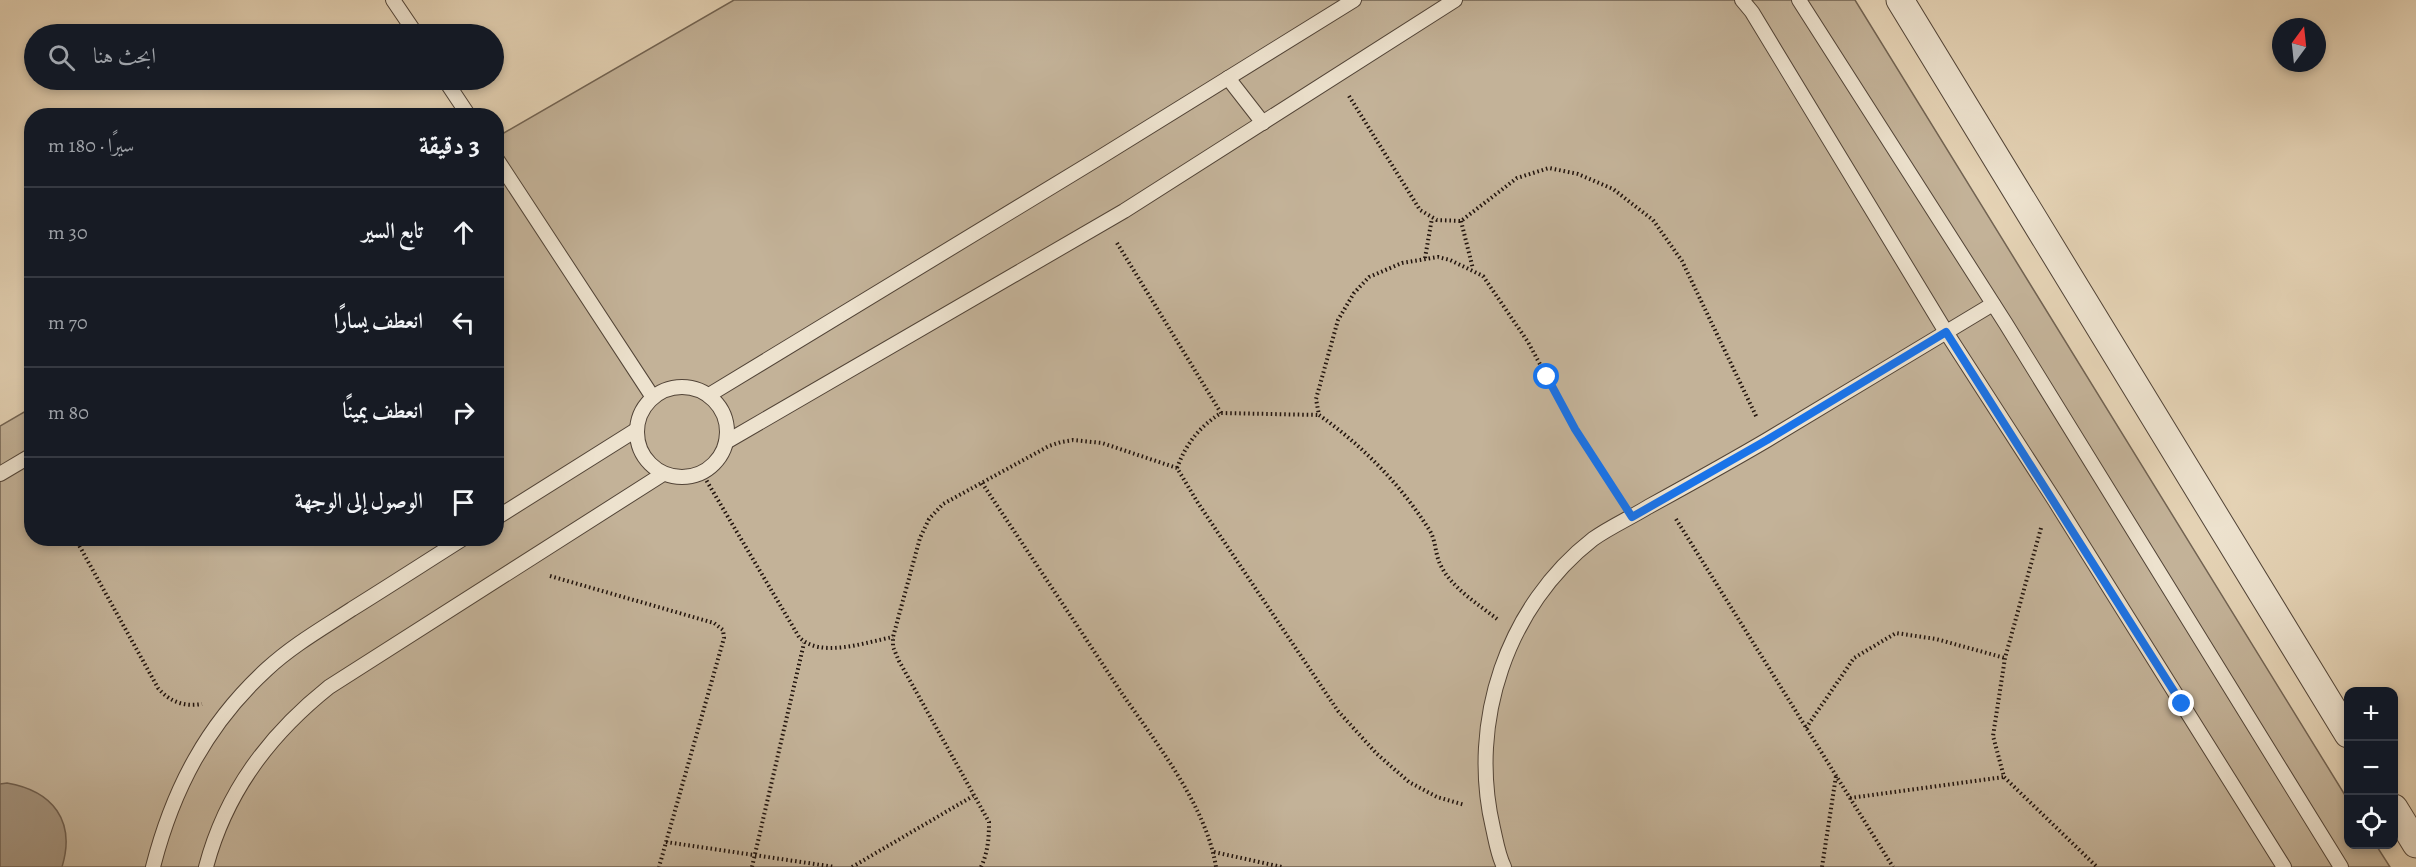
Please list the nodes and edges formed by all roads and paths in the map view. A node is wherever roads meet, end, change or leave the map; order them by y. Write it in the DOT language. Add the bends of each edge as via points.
graph roads {
  1 [pos="393,0"];
  2 [pos="1354,0"];
  3 [pos="1455,0"];
  4 [pos="1742,0"];
  5 [pos="1799,0"];
  6 [pos="1900,0"];
  7 [pos="409,24"];
  8 [pos="1337,77"];
  9 [pos="1228,78"];
  10 [pos="452,90"];
  11 [pos="464,108"];
  12 [pos="1263,123"];
  13 [pos="504,178"];
  14 [pos="1432,218"];
  15 [pos="1461,221"];
  16 [pos="1105,222"];
  17 [pos="1425,258"];
  18 [pos="1473,269"];
  19 [pos="1993,304"];
  20 [pos="1946,332"];
  21 [pos="709,395"];
  22 [pos="652,396"];
  23 [pos="1221,413"];
  24 [pos="1319,415"];
  25 [pos="636,430"];
  26 [pos="1767,440"];
  27 [pos="726,442"];
  28 [pos="24,460"];
  29 [pos="1177,468"];
  30 [pos="702,473"];
  31 [pos="0,474"];
  32 [pos="663,474"];
  33 [pos="982,483"];
  34 [pos="1663,499"];
  35 [pos="2055,501"];
  36 [pos="504,513"];
  37 [pos="1632,517"];
  38 [pos="79,546"];
  39 [pos="451,546"];
  40 [pos="517,567"];
  41 [pos="1516,634"];
  42 [pos="893,638"];
  43 [pos="804,643"];
  44 [pos="2005,658"];
  45 [pos="238,698"];
  46 [pos="2344,726"];
  47 [pos="1806,728"];
  48 [pos="1836,775"];
  49 [pos="2004,777"];
  50 [pos="974,795"];
  51 [pos="1850,798"];
  52 [pos="1489,812"];
  53 [pos="2398,815"];
  54 [pos="666,842"];
  55 [pos="2416,844"];
  56 [pos="1214,852"];
  57 [pos="755,855"];
  58 [pos="153,867"];
  59 [pos="207,867"];
  60 [pos="659,867"];
  61 [pos="752,867"];
  62 [pos="834,867"];
  63 [pos="852,867"];
  64 [pos="981,867"];
  65 [pos="1216,867"];
  66 [pos="1282,867"];
  67 [pos="1504,867"];
  68 [pos="1822,867"];
  69 [pos="1893,867"];
  70 [pos="2097,867"];
  71 [pos="2284,867"];
  72 [pos="2342,867"];
  1 -- 7 [label="lane"];
  2 -- 9 [label="lane"];
  3 -- 8 [label="lane"];
  4 -- 20 [label="lane"];
  5 -- 19 [label="lane"];
  6 -- 46 [label="street"];
  8 -- 12 [label="lane"];
  8 -- 14 [label="path" via="1420,210"];
  9 -- 12 [label="lane"];
  9 -- 21 [label="lane"];
  10 -- 11 [label="lane"];
  12 -- 16 [label="lane"];
  13 -- 22 [label="lane"];
  14 -- 15 [label="path"];
  14 -- 17 [label="path"];
  15 -- 18 [label="path"];
  15 -- 26 [label="path" via="1517,178 1549,168 1578,174 1613,189 1653,220 1682,261"];
  16 -- 23 [label="path"];
  16 -- 27 [label="lane"];
  17 -- 18 [label="path" via="1450,260"];
  17 -- 24 [label="path" via="1385,269 1354,293 1338,320 1316,399"];
  18 -- 37 [label="path" via="1483,276 1528,342 1575,429"];
  19 -- 20 [label="lane"];
  19 -- 72 [label="lane"];
  20 -- 26 [label="lane"];
  20 -- 35 [label="lane"];
  21 -- 22 [label="lane" via="681,386"];
  21 -- 27 [label="lane" via="723,411"];
  22 -- 25 [label="lane" via="640,411"];
  23 -- 24 [label="path"];
  23 -- 29 [label="path" via="1189,441"];
  24 -- 41 [label="path" via="1356,443 1407,498 1432,534 1438,559 1450,580"];
  25 -- 32 [label="lane" via="642,455"];
  25 -- 36 [label="lane"];
  26 -- 34 [label="lane"];
  27 -- 30 [label="lane" via="713,465"];
  28 -- 31 [label="lane"];
  29 -- 33 [label="path" via="1102,443 1073,440 1050,446"];
  29 -- 52 [label="path" via="1338,711 1377,754 1422,790"];
  30 -- 32 [label="lane" via="690,477"];
  30 -- 43 [label="path"];
  32 -- 40 [label="lane"];
  33 -- 42 [label="path" via="943,504 928,519"];
  33 -- 56 [label="path" via="1176,774"];
  34 -- 37 [label="lane"];
  34 -- 47 [label="path"];
  35 -- 44 [label="path" via="2042,525"];
  35 -- 71 [label="lane"];
  37 -- 41 [label="lane" via="1595,538 1552,577"];
  38 -- 45 [label="path" via="165,696 184,705"];
  39 -- 45 [label="lane" via="299,643"];
  40 -- 54 [label="path" via="714,622 723,630 724,638"];
  40 -- 59 [label="lane" via="329,687 301,710 276,735 237,788 214,838"];
  41 -- 52 [label="lane" via="1498,673 1490,708 1485,747"];
  42 -- 43 [label="path" via="825,649"];
  42 -- 50 [label="path" via="899,661"];
  43 -- 57 [label="path"];
  44 -- 47 [label="path" via="1936,639 1896,633 1854,658"];
  44 -- 49 [label="path" via="1993,736"];
  45 -- 58 [label="lane" via="215,727 178,791"];
  47 -- 48 [label="path"];
  48 -- 51 [label="path"];
  48 -- 68 [label="path"];
  49 -- 51 [label="path"];
  49 -- 70 [label="path"];
  50 -- 63 [label="path"];
  50 -- 64 [label="path" via="988,822 989,839"];
  51 -- 69 [label="path"];
  52 -- 67 [label="lane"];
  53 -- 55 [label="street"];
  54 -- 57 [label="path"];
  54 -- 60 [label="path"];
  56 -- 65 [label="path"];
  56 -- 66 [label="path"];
  57 -- 61 [label="path"];
  57 -- 62 [label="path"];
}
